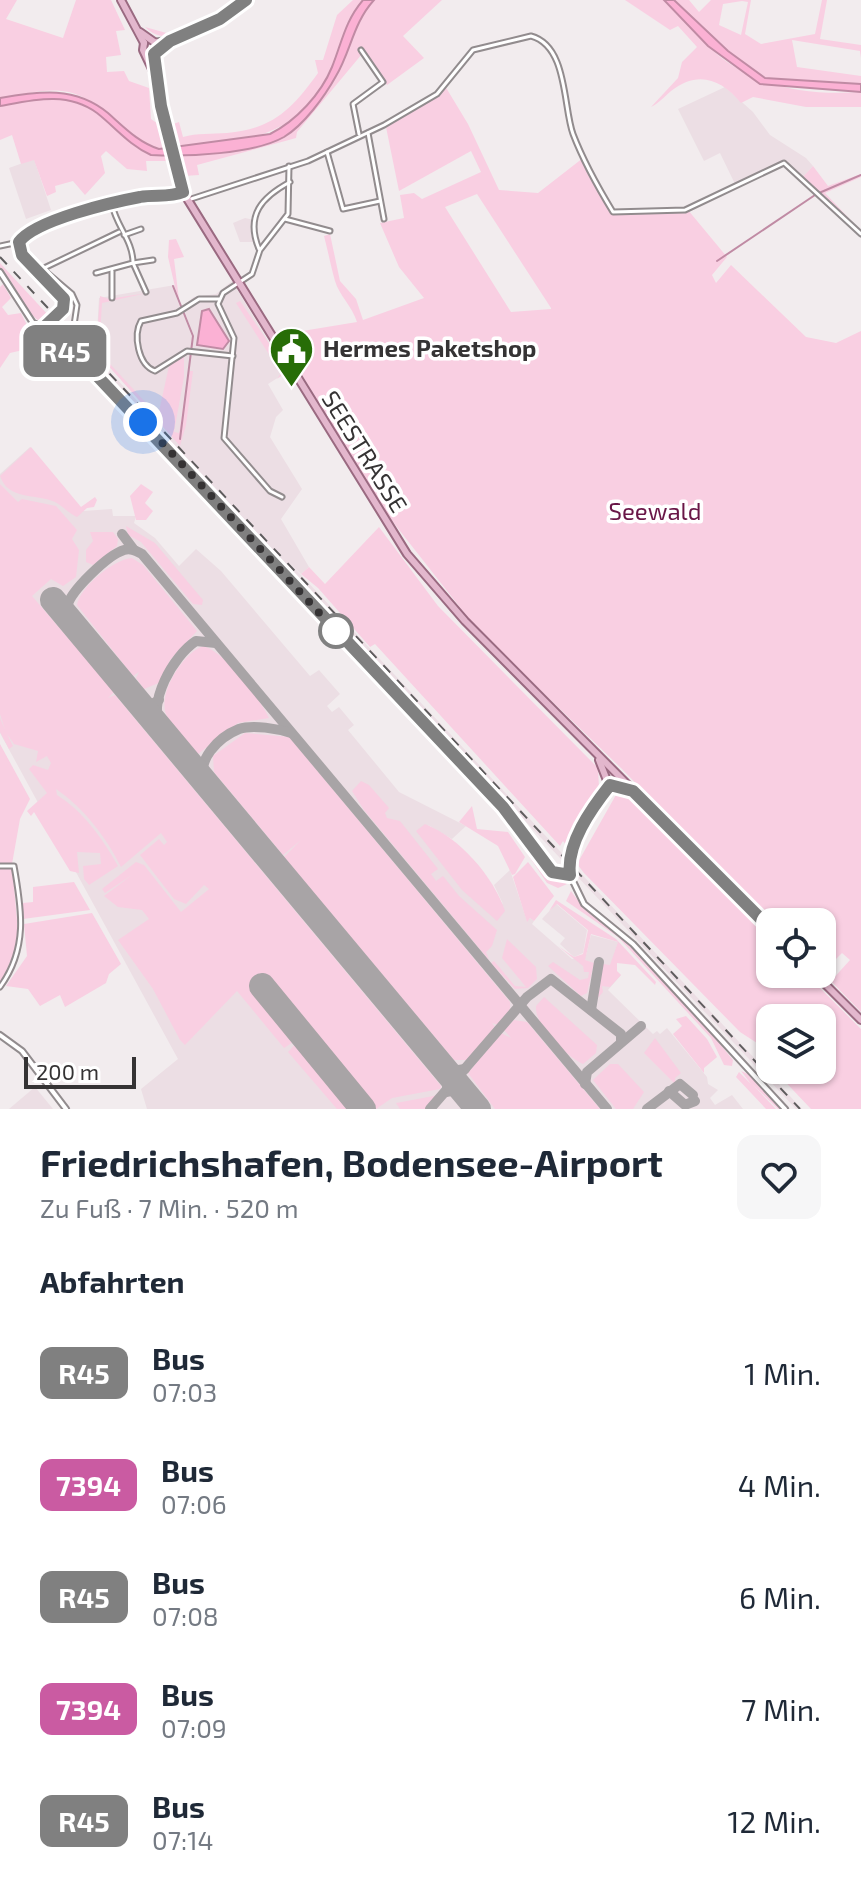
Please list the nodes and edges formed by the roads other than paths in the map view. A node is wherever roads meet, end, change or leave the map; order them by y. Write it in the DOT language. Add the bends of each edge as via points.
graph roads {
  1 [pos="121,0"];
  2 [pos="246,0"];
  3 [pos="151,47"];
  4 [pos="361,50"];
  5 [pos="368,133"];
  6 [pos="359,134"];
  7 [pos="327,152"];
  8 [pos="289,166"];
  9 [pos="290,182"];
  10 [pos="183,192"];
  11 [pos="188,200"];
  12 [pos="380,201"];
  13 [pos="112,205"];
  14 [pos="285,219"];
  15 [pos="384,219"];
  16 [pos="141,229"];
  17 [pos="330,231"];
  18 [pos="119,232"];
  19 [pos="861,234"];
  20 [pos="124,235"];
  21 [pos="19,242"];
  22 [pos="0,246"];
  23 [pos="260,250"];
  24 [pos="26,260"];
  25 [pos="153,260"];
  26 [pos="133,263"];
  27 [pos="42,269"];
  28 [pos="112,271"];
  29 [pos="0,272"];
  30 [pos="96,273"];
  31 [pos="238,283"];
  32 [pos="146,292"];
  33 [pos="112,298"];
  34 [pos="219,299"];
  35 [pos="44,327"];
  36 [pos="79,331"];
  37 [pos="233,356"];
  38 [pos="282,497"];
  39 [pos="598,757"];
  40 [pos="612,769"];
  41 [pos="612,781"];
  42 [pos="0,866"];
  43 [pos="570,875"];
  44 [pos="756,914"];
  45 [pos="0,987"];
  46 [pos="829,988"];
  47 [pos="861,1020"];
  48 [pos="0,1036"];
  49 [pos="66,1109"];
  50 [pos="785,1109"];
  1 -- 3 [label="main road, SEESTRASSE"];
  2 -- 3 [label="main road" via="220,19"];
  3 -- 10 [label="main road, SEESTRASSE"];
  4 -- 6 [label="street" via="383,82 353,104"];
  5 -- 6 [label="street"];
  5 -- 12 [label="street"];
  5 -- 19 [label="street" via="437,94 473,50 531,36 551,53 567,91 573,135 613,212 685,210 784,163"];
  6 -- 7 [label="street"];
  7 -- 8 [label="street"];
  7 -- 12 [label="street" via="343,209"];
  8 -- 9 [label="street"];
  8 -- 11 [label="street"];
  9 -- 14 [label="street"];
  9 -- 23 [label="street" via="260,203 255,225"];
  10 -- 11 [label="main road, SEESTRASSE"];
  10 -- 13 [label="street"];
  11 -- 31 [label="main road, SEESTRASSE"];
  12 -- 15 [label="street"];
  13 -- 18 [label="street"];
  13 -- 21 [label="street" via="59,220"];
  14 -- 17 [label="street"];
  14 -- 23 [label="street"];
  16 -- 20 [label="street"];
  18 -- 20 [label="street"];
  18 -- 27 [label="street"];
  20 -- 26 [label="street" via="132,246"];
  21 -- 22 [label="street"];
  21 -- 24 [label="street"];
  23 -- 31 [label="street" via="252,274"];
  24 -- 27 [label="street"];
  24 -- 35 [label="street, bridge" via="60,293 63,309"];
  25 -- 26 [label="street"];
  26 -- 28 [label="street"];
  26 -- 32 [label="street"];
  27 -- 36 [label="street" via="73,295"];
  28 -- 30 [label="street"];
  28 -- 33 [label="street"];
  29 -- 35 [label="street" via="33,323"];
  31 -- 34 [label="street"];
  31 -- 39 [label="main road, SEESTRASSE" via="396,537 465,621"];
  34 -- 37 [label="street" via="234,338"];
  34 -- 37 [label="street" via="199,299 179,312 141,321 141,360 155,371 189,351"];
  35 -- 43 [label="street, bridge" via="56,345 84,362 143,422 503,807 552,872"];
  37 -- 38 [label="street" via="224,438 270,491"];
  39 -- 40 [label="main road, SEESTRASSE"];
  39 -- 41 [label="main road"];
  40 -- 41 [label="main road"];
  40 -- 41 [label="main road, SEESTRASSE" via="619,772"];
  41 -- 43 [label="street, bridge" via="575,842"];
  41 -- 44 [label="main road, SEESTRASSE" via="633,791"];
  42 -- 45 [label="street" via="14,866 21,945"];
  43 -- 50 [label="street" via="578,896 633,944"];
  46 -- 47 [label="main road"];
  48 -- 49 [label="street" via="15,1044"];
}
